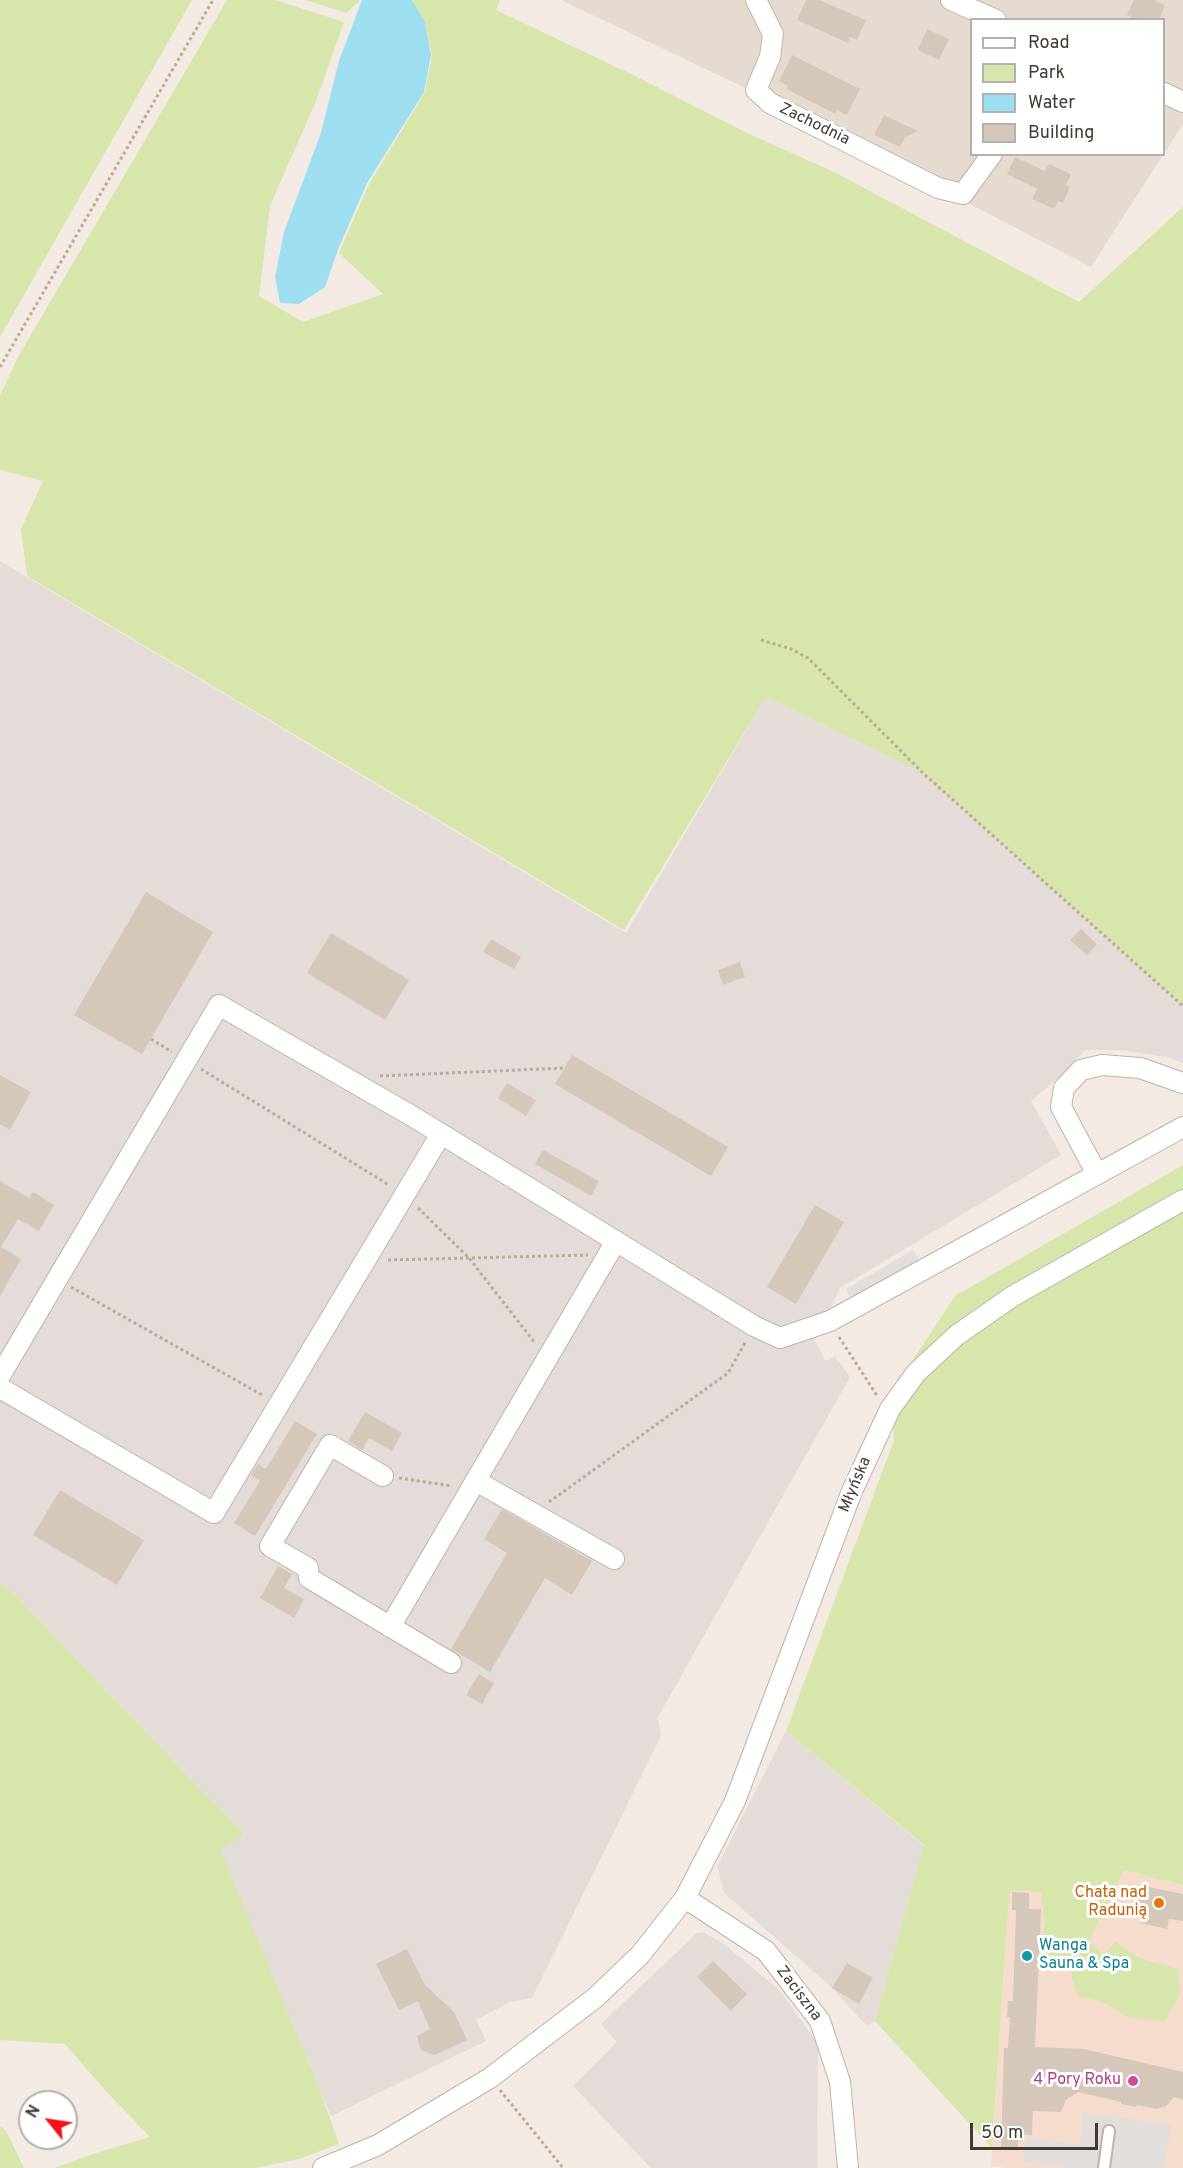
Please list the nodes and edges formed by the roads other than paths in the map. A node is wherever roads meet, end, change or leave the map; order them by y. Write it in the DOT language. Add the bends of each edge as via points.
graph roads {
  1 [pos="756,0"];
  2 [pos="951,0"];
  3 [pos="992,18"];
  4 [pos="1165,93"];
  5 [pos="1183,102"];
  6 [pos="992,156"];
  7 [pos="1183,1083"];
  8 [pos="1183,1126"];
  9 [pos="441,1134"];
  10 [pos="1096,1174"];
  11 [pos="1183,1200"];
  12 [pos="612,1248"];
  13 [pos="0,1376"];
  14 [pos="0,1388"];
  15 [pos="382,1476"];
  16 [pos="473,1485"];
  17 [pos="614,1559"];
  18 [pos="390,1627"];
  19 [pos="452,1663"];
  20 [pos="685,1898"];
  21 [pos="1109,2132"];
  22 [pos="323,2168"];
  23 [pos="848,2168"];
  24 [pos="1104,2168"];
  1 -- 6 [label="street, Zachodnia" via="773,34 770,57 756,90 770,103 938,188 963,194"];
  2 -- 3 [label="street"];
  4 -- 5 [label="street"];
  7 -- 10 [label="street" via="1140,1068 1102,1065 1081,1070 1064,1088 1060,1107"];
  8 -- 10 [label="street"];
  9 -- 12 [label="street"];
  9 -- 13 [label="street" via="219,1005"];
  9 -- 14 [label="street" via="214,1513"];
  10 -- 12 [label="street" via="830,1322 780,1338"];
  11 -- 20 [label="street, Młyńska" via="1013,1296 957,1335 916,1373 890,1409 852,1491 735,1801"];
  12 -- 16 [label="street"];
  15 -- 18 [label="street" via="330,1445 270,1546 308,1568 309,1578"];
  16 -- 17 [label="street"];
  16 -- 18 [label="street"];
  18 -- 19 [label="street"];
  20 -- 22 [label="street, Młyńska" via="640,1955 595,1998 490,2078 378,2145"];
  20 -- 23 [label="street, Zaciszna" via="766,1951 820,2021 840,2082"];
  21 -- 24 [label="lane"];
}
